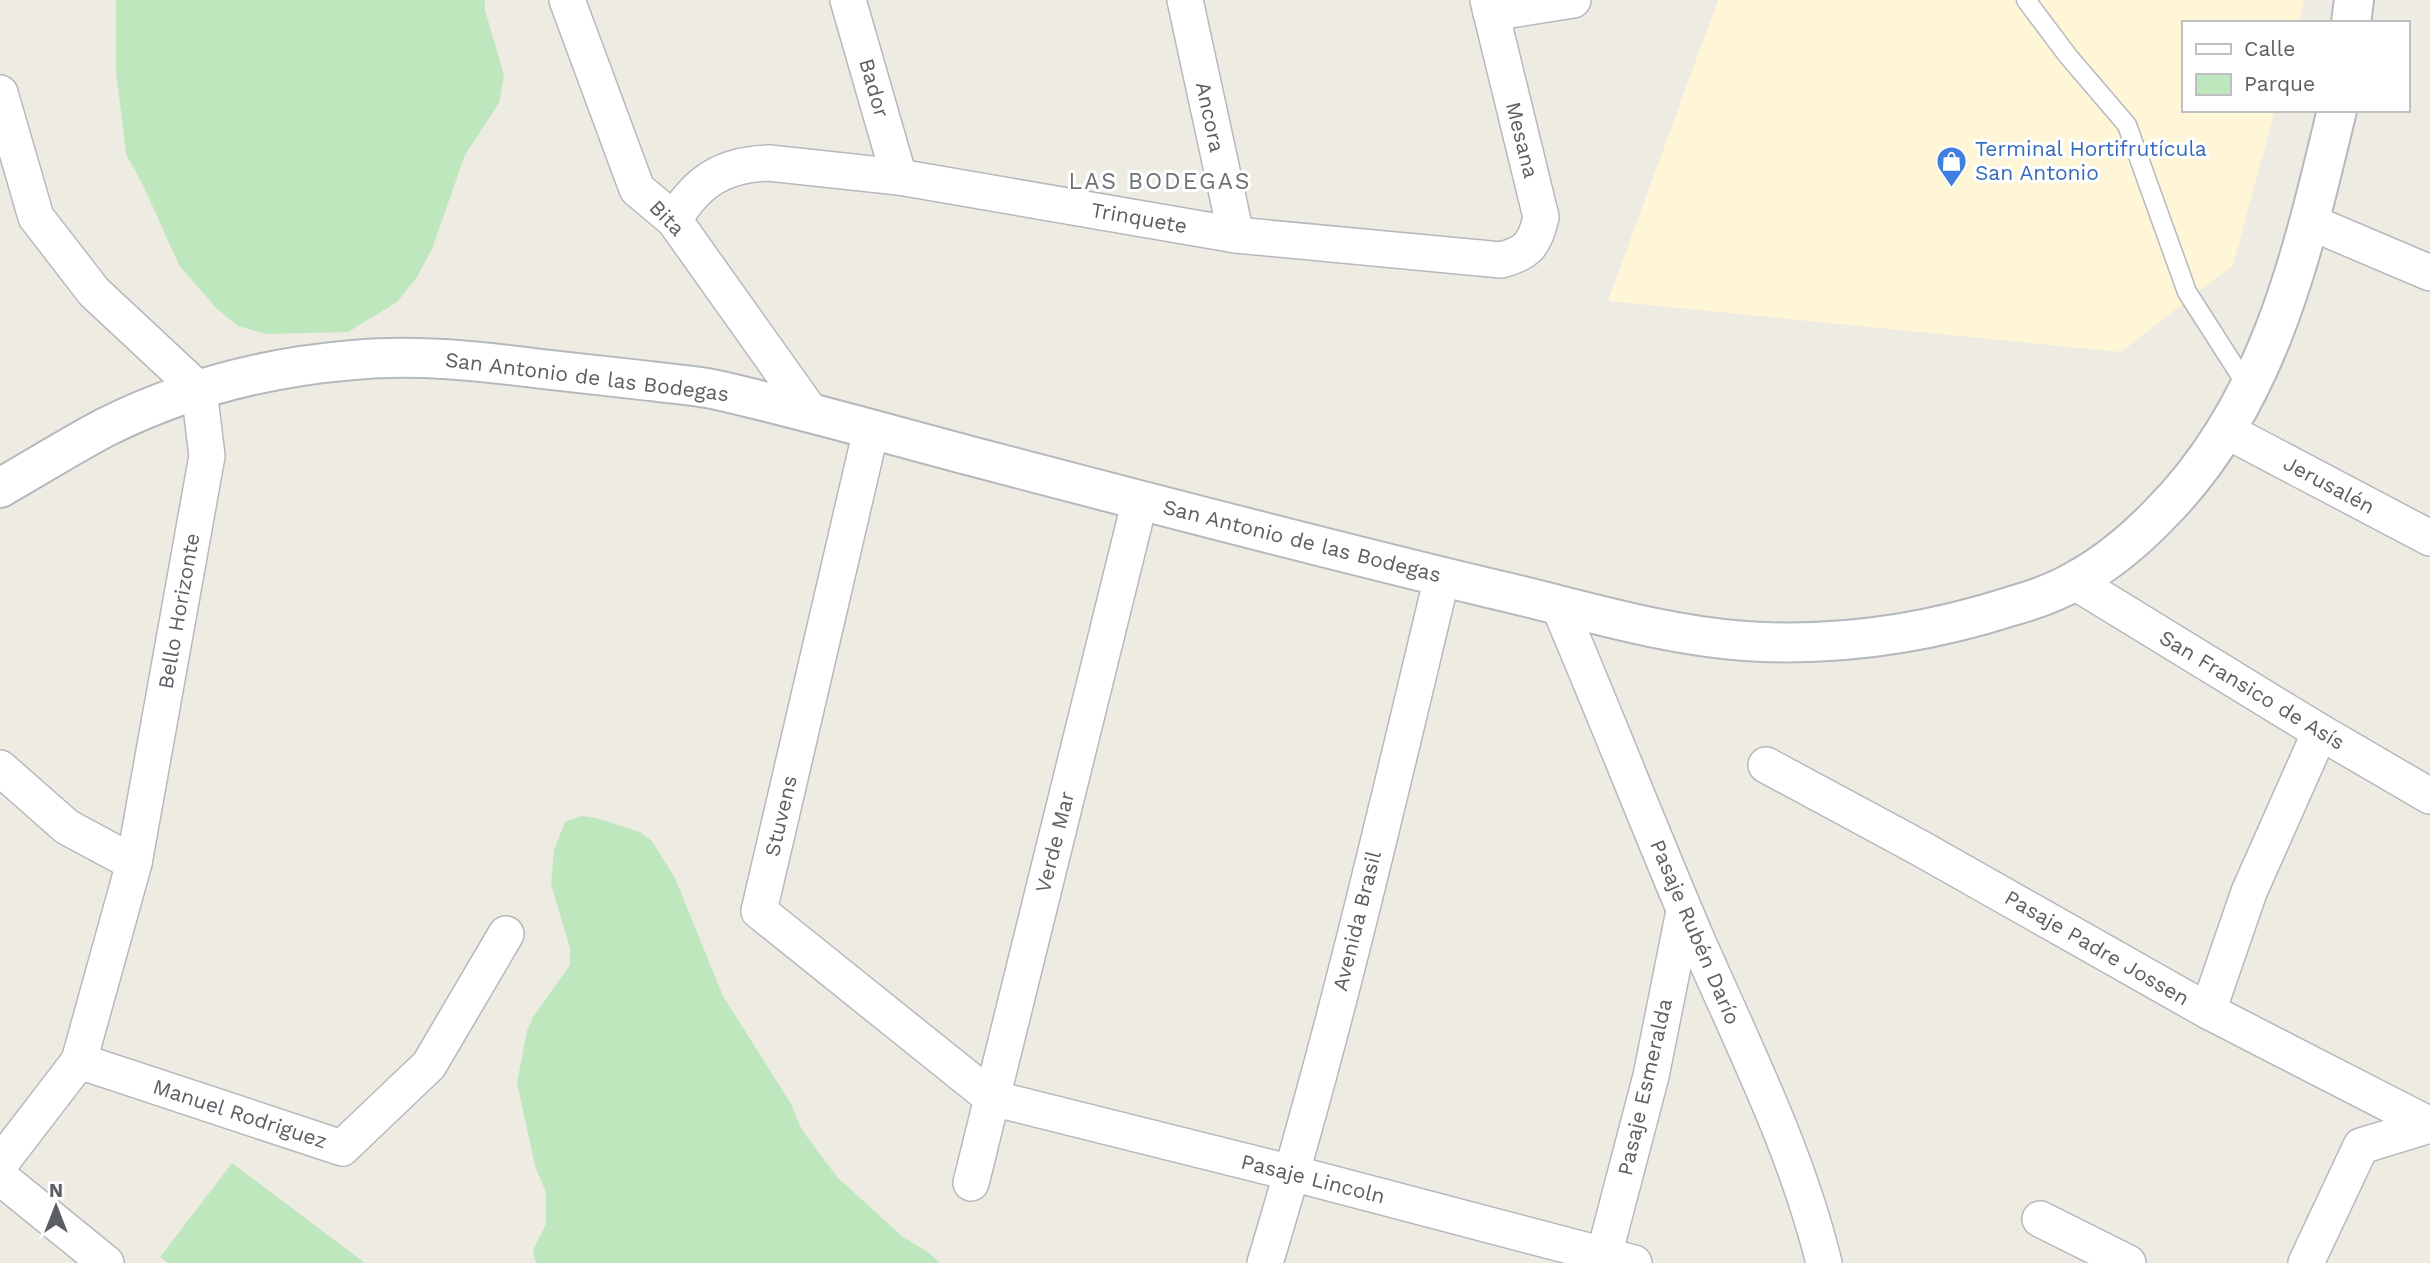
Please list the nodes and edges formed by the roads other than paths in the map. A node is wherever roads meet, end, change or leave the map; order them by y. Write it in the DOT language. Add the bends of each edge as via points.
graph roads {
  1 [pos="568,0"];
  2 [pos="848,0"];
  3 [pos="1185,0"];
  4 [pos="1573,0"];
  5 [pos="2026,0"];
  6 [pos="2354,0"];
  7 [pos="1490,7"];
  8 [pos="2351,21"];
  9 [pos="0,93"];
  10 [pos="2337,112"];
  11 [pos="899,177"];
  12 [pos="674,220"];
  13 [pos="2310,222"];
  14 [pos="1236,234"];
  15 [pos="1501,260"];
  16 [pos="2430,273"];
  17 [pos="199,390"];
  18 [pos="2249,390"];
  19 [pos="812,414"];
  20 [pos="871,430"];
  21 [pos="2227,431"];
  22 [pos="0,488"];
  23 [pos="1140,500"];
  24 [pos="2430,538"];
  25 [pos="1442,577"];
  26 [pos="2075,582"];
  27 [pos="1558,604"];
  28 [pos="2320,732"];
  29 [pos="1766,765"];
  30 [pos="0,768"];
  31 [pos="2430,796"];
  32 [pos="134,863"];
  33 [pos="1684,911"];
  34 [pos="506,934"];
  35 [pos="2207,1011"];
  36 [pos="79,1061"];
  37 [pos="992,1098"];
  38 [pos="2430,1125"];
  39 [pos="0,1164"];
  40 [pos="1292,1173"];
  41 [pos="0,1177"];
  42 [pos="971,1183"];
  43 [pos="2040,1219"];
  44 [pos="1613,1260"];
  45 [pos="106,1263"];
  46 [pos="1265,1263"];
  47 [pos="1824,1263"];
  48 [pos="2128,1263"];
  49 [pos="2306,1263"];
  1 -- 12 [label="street, Bita" via="637,189"];
  2 -- 11 [label="street, Bador"];
  3 -- 14 [label="street, Ancora"];
  4 -- 7 [label="street"];
  5 -- 18 [label="lane" via="2127,125 2187,292"];
  6 -- 8 [label="street"];
  7 -- 15 [label="street, Mesana" via="1541,217 1528,249"];
  9 -- 17 [label="street" via="36,216 94,292"];
  10 -- 13 [label="street, San Antonio de las Bodegas"];
  11 -- 12 [label="street, Trinquete" via="748,163 710,178 683,204"];
  11 -- 14 [label="street, Trinquete"];
  12 -- 19 [label="street, Bita"];
  13 -- 16 [label="street"];
  13 -- 18 [label="street, San Antonio de las Bodegas" via="2287,302"];
  14 -- 15 [label="street, Trinquete"];
  17 -- 19 [label="street, San Antonio de las Bodegas" via="304,365 411,357 710,388"];
  17 -- 22 [label="street, San Antonio de las Bodegas" via="105,428"];
  17 -- 32 [label="street, Bello Horizonte" via="206,456"];
  18 -- 21 [label="street, San Antonio de las Bodegas"];
  19 -- 20 [label="street, San Antonio de las Bodegas"];
  20 -- 23 [label="street, San Antonio de las Bodegas"];
  20 -- 37 [label="street, Stuvens" via="759,911"];
  21 -- 24 [label="street, Jerusalén"];
  21 -- 26 [label="street, San Antonio de las Bodegas" via="2157,518"];
  23 -- 25 [label="street, San Antonio de las Bodegas"];
  23 -- 37 [label="street, Verde Mar"];
  25 -- 27 [label="street, San Antonio de las Bodegas"];
  25 -- 40 [label="street, Avenida Brasil"];
  26 -- 27 [label="street, San Antonio de las Bodegas" via="1977,618 1927,630 1804,642 1677,632"];
  26 -- 28 [label="street, San Fransico de Asís"];
  27 -- 33 [label="street, Pasaje Rubén Darío"];
  28 -- 31 [label="street, San Fransico de Asís"];
  28 -- 35 [label="street" via="2249,892"];
  29 -- 35 [label="street, Pasaje Padre Jossen"];
  30 -- 32 [label="street" via="68,827"];
  32 -- 36 [label="street, Bello Horizonte"];
  33 -- 44 [label="street, Pasaje Esmeralda"];
  33 -- 47 [label="street, Pasaje Rubén Darío" via="1793,1163"];
  34 -- 36 [label="street, Manuel Rodriguez" via="429,1065 342,1148"];
  35 -- 38 [label="street, Pasaje Padre Jossen"];
  36 -- 39 [label="street, Bello Horizonte"];
  37 -- 40 [label="street, Pasaje Lincoln"];
  37 -- 42 [label="street, Verde Mar"];
  38 -- 49 [label="street" via="2361,1146"];
  40 -- 44 [label="street, Pasaje Lincoln"];
  40 -- 46 [label="street, Avenida Brasil"];
  41 -- 45 [label="street"];
  43 -- 48 [label="street"];
}
